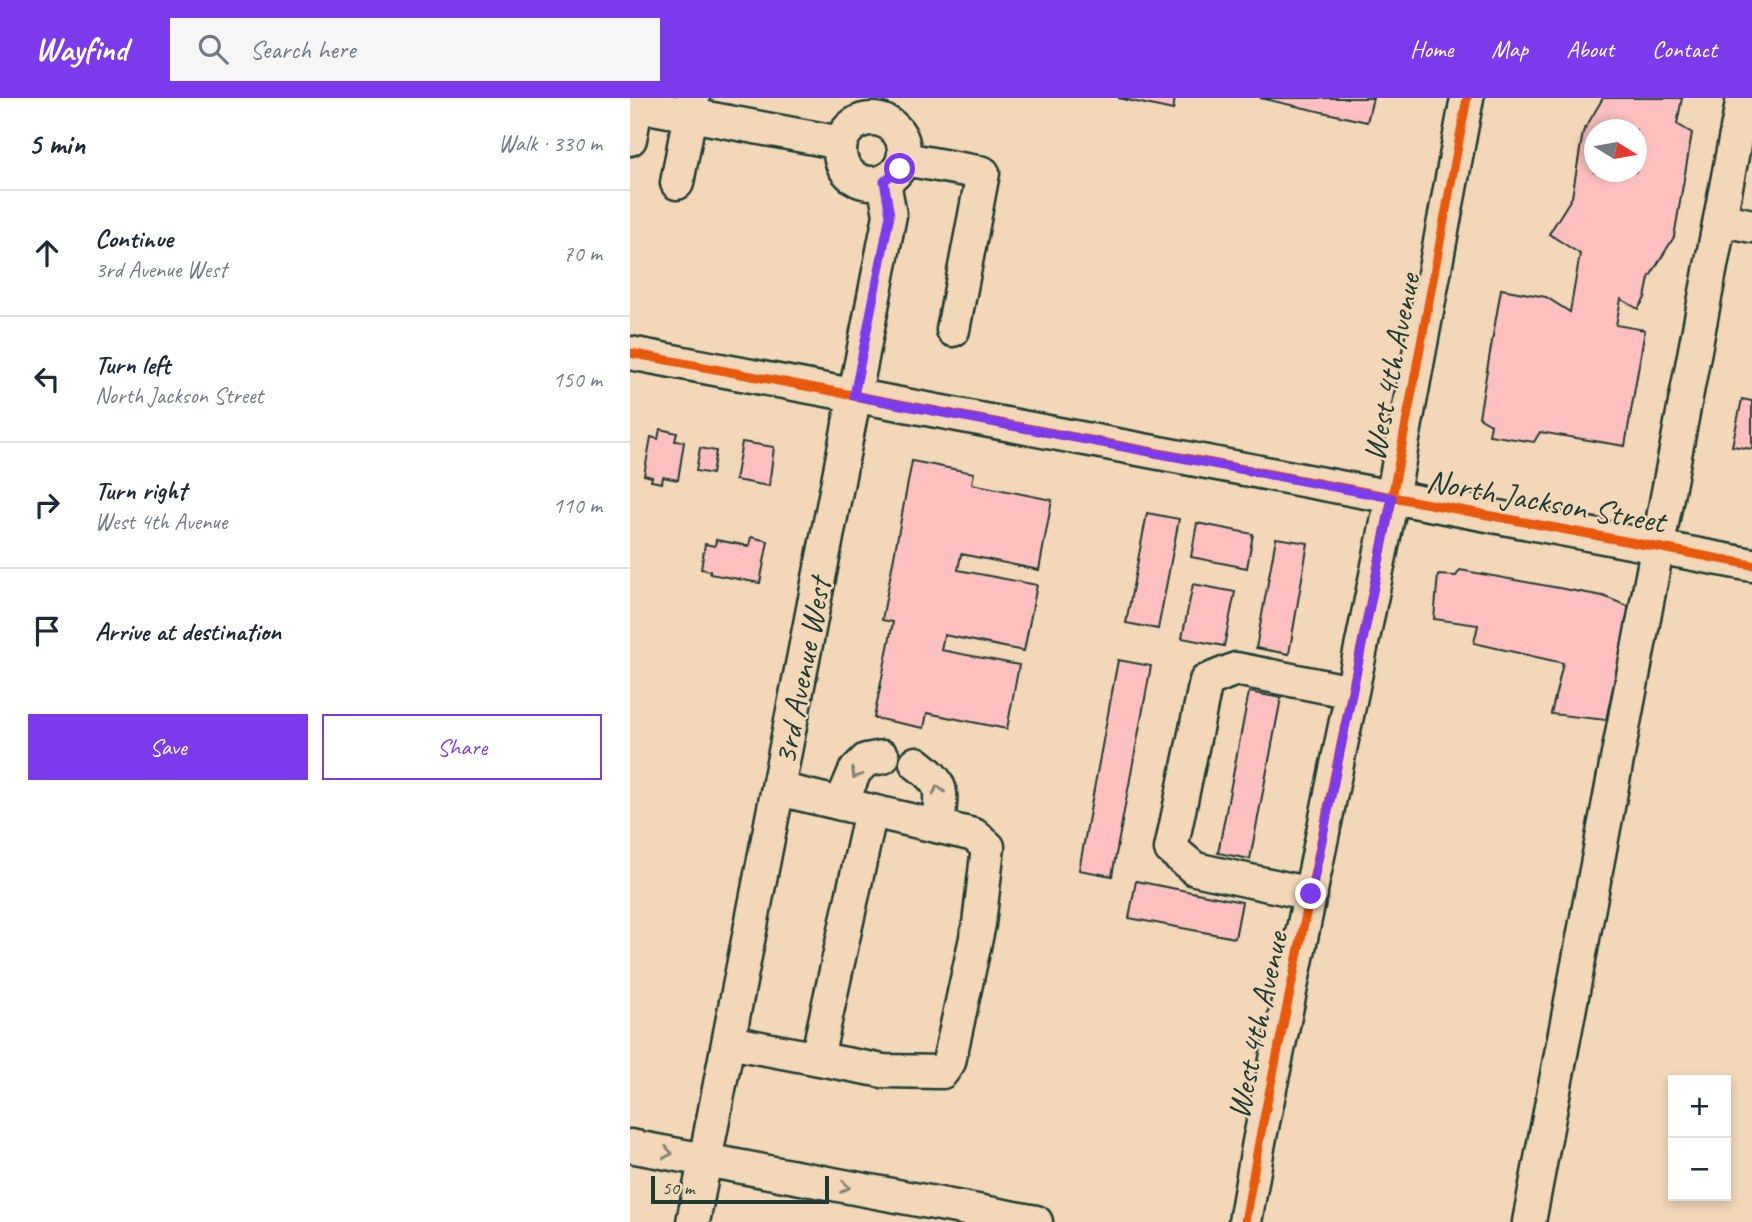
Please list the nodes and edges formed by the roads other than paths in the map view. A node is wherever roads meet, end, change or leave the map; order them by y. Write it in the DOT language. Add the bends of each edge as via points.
graph roads {
  1 [pos="1467,98"];
  2 [pos="638,102"];
  3 [pos="1746,103"];
  4 [pos="691,106"];
  5 [pos="630,139"];
  6 [pos="841,143"];
  7 [pos="894,170"];
  8 [pos="677,183"];
  9 [pos="1720,219"];
  10 [pos="1752,226"];
  11 [pos="953,330"];
  12 [pos="630,353"];
  13 [pos="854,396"];
  14 [pos="1392,498"];
  15 [pos="1657,547"];
  16 [pos="1752,565"];
  17 [pos="1352,692"];
  18 [pos="883,757"];
  19 [pos="916,763"];
  20 [pos="778,789"];
  21 [pos="856,808"];
  22 [pos="938,826"];
  23 [pos="1311,894"];
  24 [pos="729,1042"];
  25 [pos="817,1058"];
  26 [pos="630,1146"];
  27 [pos="706,1160"];
  28 [pos="694,1222"];
  29 [pos="1036,1222"];
  30 [pos="1245,1222"];
  31 [pos="1529,1222"];
  1 -- 14 [label="street, West 4th Avenue"];
  2 -- 4 [label="street"];
  2 -- 5 [label="street"];
  3 -- 9 [label="street"];
  4 -- 6 [label="street"];
  4 -- 8 [label="street"];
  6 -- 7 [label="street" via="847,172 864,183 874,184"];
  6 -- 7 [label="street" via="854,124 875,118 886,121 902,137 905,148"];
  7 -- 11 [label="street" via="983,173"];
  7 -- 13 [label="street, 3rd Avenue West" via="890,215"];
  9 -- 10 [label="street"];
  9 -- 15 [label="street"];
  12 -- 13 [label="street, North Jackson Street"];
  13 -- 14 [label="street, North Jackson Street"];
  13 -- 20 [label="street, 3rd Avenue West"];
  14 -- 15 [label="street, North Jackson Street"];
  14 -- 17 [label="street, West 4th Avenue"];
  15 -- 16 [label="street, North Jackson Street"];
  15 -- 31 [label="street"];
  17 -- 23 [label="street, West 4th Avenue"];
  17 -- 23 [label="street" via="1236,669 1206,681 1171,849 1195,869"];
  18 -- 21 [label="street, one-way" via="866,760 855,771"];
  22 -- 19 [label="street, one-way" via="941,792 935,778"];
  20 -- 21 [label="street"];
  20 -- 24 [label="street, 3rd Avenue West"];
  21 -- 22 [label="street"];
  21 -- 25 [label="street"];
  22 -- 25 [label="street" via="975,835 988,847 979,924 949,1062 942,1072 894,1071"];
  23 -- 30 [label="street, West 4th Avenue"];
  24 -- 25 [label="street"];
  24 -- 27 [label="street, 3rd Avenue West"];
  26 -- 27 [label="street, one-way"];
  27 -- 28 [label="street, 3rd Avenue West"];
  27 -- 29 [label="street, one-way"];
}
